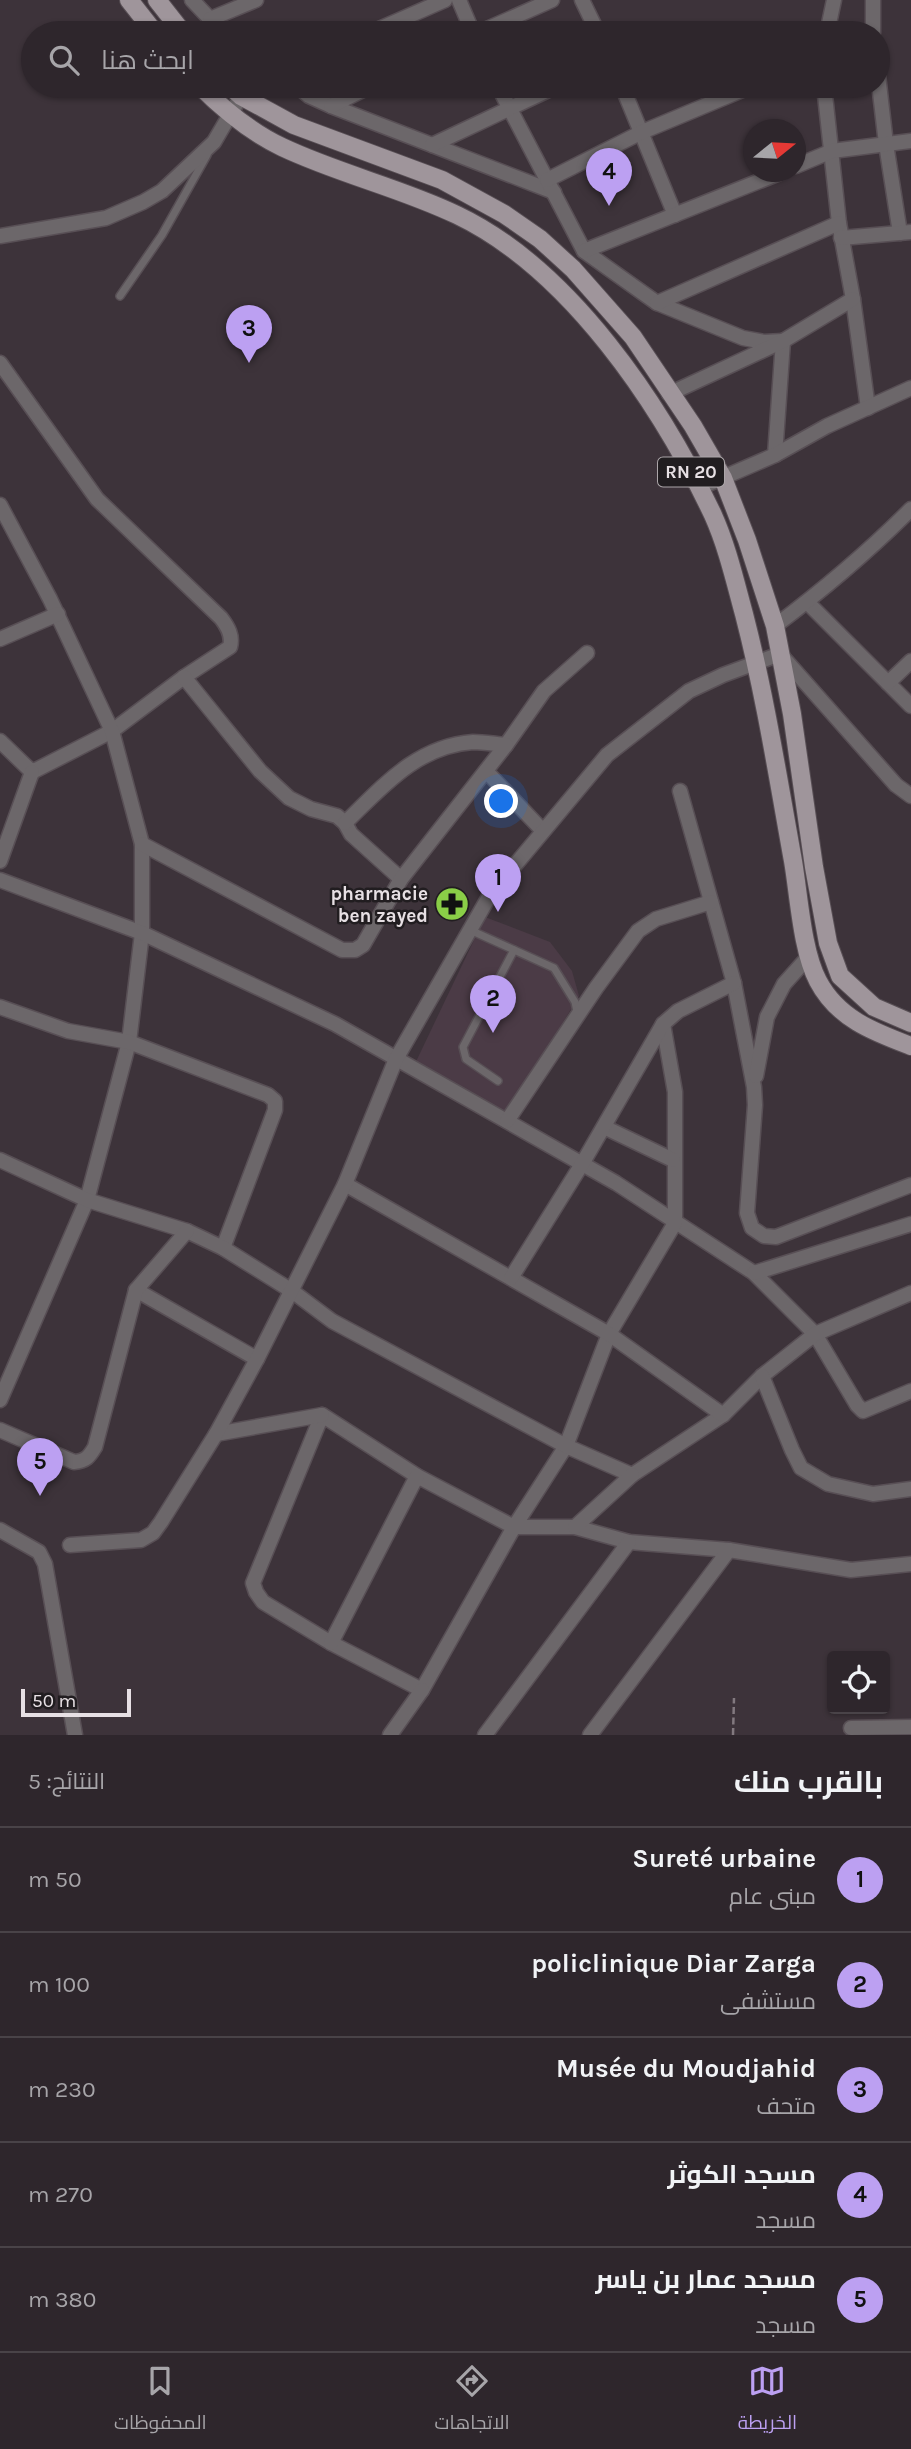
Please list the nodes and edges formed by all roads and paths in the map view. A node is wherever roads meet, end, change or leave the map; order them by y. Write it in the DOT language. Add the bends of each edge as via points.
graph roads {
  1 [pos="129,0"];
  2 [pos="157,0"];
  3 [pos="192,0"];
  4 [pos="256,0"];
  5 [pos="445,0"];
  6 [pos="459,0"];
  7 [pos="552,0"];
  8 [pos="582,0"];
  9 [pos="834,0"];
  10 [pos="873,0"];
  11 [pos="210,19"];
  12 [pos="146,21"];
  13 [pos="174,21"];
  14 [pos="213,21"];
  15 [pos="397,21"];
  16 [pos="468,21"];
  17 [pos="505,21"];
  18 [pos="592,21"];
  19 [pos="830,21"];
  20 [pos="873,21"];
  21 [pos="212,98"];
  22 [pos="233,98"];
  23 [pos="247,98"];
  24 [pos="313,98"];
  25 [pos="347,98"];
  26 [pos="503,98"];
  27 [pos="530,98"];
  28 [pos="627,98"];
  29 [pos="723,98"];
  30 [pos="825,98"];
  31 [pos="881,98"];
  32 [pos="331,106"];
  33 [pos="508,108"];
  34 [pos="229,115"];
  35 [pos="642,132"];
  36 [pos="911,141"];
  37 [pos="214,142"];
  38 [pos="886,144"];
  39 [pos="432,145"];
  40 [pos="832,151"];
  41 [pos="806,162"];
  42 [pos="757,182"];
  43 [pos="551,186"];
  44 [pos="675,215"];
  45 [pos="840,230"];
  46 [pos="906,232"];
  47 [pos="0,236"];
  48 [pos="584,251"];
  49 [pos="120,296"];
  50 [pos="853,299"];
  51 [pos="657,303"];
  52 [pos="783,341"];
  53 [pos="0,363"];
  54 [pos="911,388"];
  55 [pos="669,394"];
  56 [pos="868,408"];
  57 [pos="775,455"];
  58 [pos="723,478"];
  59 [pos="699,488"];
  60 [pos="0,505"];
  61 [pos="911,509"];
  62 [pos="807,602"];
  63 [pos="58,614"];
  64 [pos="775,626"];
  65 [pos="0,639"];
  66 [pos="587,653"];
  67 [pos="780,654"];
  68 [pos="911,661"];
  69 [pos="756,663"];
  70 [pos="184,677"];
  71 [pos="888,683"];
  72 [pos="911,706"];
  73 [pos="112,731"];
  74 [pos="0,741"];
  75 [pos="506,745"];
  76 [pos="486,771"];
  77 [pos="32,772"];
  78 [pos="680,791"];
  79 [pos="911,796"];
  80 [pos="345,823"];
  81 [pos="542,831"];
  82 [pos="142,844"];
  83 [pos="0,861"];
  84 [pos="401,879"];
  85 [pos="0,880"];
  86 [pos="711,902"];
  87 [pos="470,930"];
  88 [pos="142,933"];
  89 [pos="514,950"];
  90 [pos="810,955"];
  91 [pos="734,983"];
  92 [pos="0,1006"];
  93 [pos="576,1018"];
  94 [pos="911,1023"];
  95 [pos="663,1024"];
  96 [pos="129,1042"];
  97 [pos="911,1046"];
  98 [pos="396,1059"];
  99 [pos="498,1081"];
  100 [pos="754,1087"];
  101 [pos="507,1121"];
  102 [pos="604,1126"];
  103 [pos="0,1160"];
  104 [pos="673,1160"];
  105 [pos="582,1164"];
  106 [pos="345,1184"];
  107 [pos="911,1185"];
  108 [pos="87,1200"];
  109 [pos="675,1223"];
  110 [pos="911,1224"];
  111 [pos="187,1231"];
  112 [pos="223,1248"];
  113 [pos="754,1273"];
  114 [pos="511,1278"];
  115 [pos="136,1290"];
  116 [pos="292,1291"];
  117 [pos="911,1293"];
  118 [pos="609,1334"];
  119 [pos="815,1334"];
  120 [pos="257,1359"];
  121 [pos="762,1376"];
  122 [pos="911,1391"];
  123 [pos="0,1400"];
  124 [pos="322,1415"];
  125 [pos="723,1415"];
  126 [pos="0,1430"];
  127 [pos="216,1434"];
  128 [pos="566,1446"];
  129 [pos="632,1475"];
  130 [pos="417,1476"];
  131 [pos="911,1489"];
  132 [pos="514,1527"];
  133 [pos="575,1527"];
  134 [pos="0,1530"];
  135 [pos="629,1542"];
  136 [pos="70,1545"];
  137 [pos="729,1549"];
  138 [pos="911,1564"];
  139 [pos="331,1643"];
  140 [pos="422,1690"];
  141 [pos="734,1698"];
  142 [pos="911,1727"];
  143 [pos="851,1728"];
  144 [pos="75,1735"];
  145 [pos="390,1735"];
  146 [pos="485,1735"];
  147 [pos="590,1735"];
  148 [pos="733,1735"];
  1 -- 12 [label="main road"];
  2 -- 13 [label="main road"];
  3 -- 11 [label="street"];
  4 -- 11 [label="street"];
  5 -- 15 [label="street"];
  6 -- 16 [label="street"];
  7 -- 17 [label="street"];
  8 -- 18 [label="street"];
  9 -- 19 [label="street"];
  10 -- 20 [label="street"];
  11 -- 14 [label="street"];
  21 -- 34 [label="main road, RN 20"];
  22 -- 34 [label="street"];
  23 -- 55 [label="main road, RN 20" via="294,125 442,180 540,239 633,337"];
  24 -- 32 [label="street"];
  25 -- 32 [label="street"];
  26 -- 33 [label="street"];
  27 -- 33 [label="street"];
  28 -- 35 [label="street"];
  29 -- 35 [label="street"];
  30 -- 40 [label="street"];
  31 -- 38 [label="street"];
  32 -- 39 [label="street"];
  33 -- 39 [label="street"];
  33 -- 43 [label="street"];
  34 -- 37 [label="street"];
  34 -- 59 [label="main road, RN 20" via="280,146 456,215 517,251 563,291 609,348 672,437"];
  35 -- 43 [label="street"];
  35 -- 44 [label="street"];
  36 -- 38 [label="street"];
  37 -- 47 [label="street" via="162,191 143,202 106,218"];
  37 -- 49 [label="lane" via="162,235"];
  38 -- 40 [label="street"];
  38 -- 46 [label="street"];
  39 -- 43 [label="street"];
  40 -- 41 [label="street"];
  40 -- 45 [label="street"];
  42 -- 44 [label="street"];
  43 -- 48 [label="street"];
  44 -- 48 [label="street"];
  45 -- 46 [label="street"];
  45 -- 50 [label="street"];
  45 -- 51 [label="street"];
  48 -- 51 [label="street"];
  50 -- 52 [label="street"];
  50 -- 56 [label="street"];
  51 -- 52 [label="street" via="743,338"];
  52 -- 55 [label="street"];
  52 -- 57 [label="street"];
  53 -- 70 [label="street" via="97,499 228,628 230,647"];
  54 -- 56 [label="street"];
  55 -- 58 [label="main road, RN 20"];
  56 -- 57 [label="street"];
  57 -- 58 [label="street"];
  58 -- 59 [label="street"];
  58 -- 64 [label="main road, RN 20"];
  59 -- 69 [label="main road, RN 20" via="735,577"];
  60 -- 63 [label="street"];
  61 -- 62 [label="street"];
  62 -- 64 [label="street"];
  62 -- 71 [label="street"];
  63 -- 65 [label="street"];
  63 -- 73 [label="street"];
  64 -- 67 [label="main road, RN 20"];
  66 -- 75 [label="street" via="544,691"];
  67 -- 69 [label="street"];
  67 -- 79 [label="street" via="896,785"];
  67 -- 94 [label="main road, RN 20" via="828,943 840,976 874,1007"];
  68 -- 71 [label="street"];
  69 -- 81 [label="street" via="689,691 607,755"];
  69 -- 90 [label="main road, RN 20"];
  70 -- 73 [label="street"];
  70 -- 80 [label="street" via="260,771 289,798"];
  71 -- 72 [label="street"];
  73 -- 77 [label="street"];
  73 -- 82 [label="street"];
  74 -- 77 [label="street"];
  75 -- 76 [label="street"];
  75 -- 80 [label="street" via="474,742 424,755 403,768"];
  76 -- 81 [label="street"];
  76 -- 84 [label="street"];
  77 -- 83 [label="street"];
  78 -- 86 [label="street"];
  80 -- 84 [label="street" via="351,834"];
  81 -- 87 [label="street" via="489,895"];
  82 -- 84 [label="street" via="342,950 355,950 363,944"];
  82 -- 88 [label="street"];
  85 -- 88 [label="street"];
  86 -- 91 [label="street"];
  86 -- 93 [label="street" via="656,919 638,931"];
  87 -- 89 [label="lane"];
  87 -- 98 [label="street"];
  88 -- 96 [label="street"];
  88 -- 98 [label="street" via="335,1024"];
  89 -- 93 [label="lane" via="554,968 575,1002"];
  89 -- 99 [label="lane" via="463,1047 466,1059"];
  90 -- 97 [label="main road, RN 20" via="818,980 836,1006 868,1030"];
  90 -- 100 [label="street" via="785,984 767,1017"];
  91 -- 95 [label="street" via="678,1011"];
  91 -- 100 [label="street"];
  92 -- 96 [label="street" via="68,1031"];
  93 -- 101 [label="street"];
  95 -- 102 [label="street"];
  95 -- 104 [label="street" via="675,1092"];
  96 -- 108 [label="street"];
  96 -- 112 [label="street" via="275,1101"];
  98 -- 101 [label="street"];
  98 -- 106 [label="street"];
  100 -- 107 [label="street" via="747,1213 752,1228 764,1236 776,1237"];
  101 -- 105 [label="street"];
  102 -- 104 [label="street"];
  102 -- 105 [label="street"];
  103 -- 108 [label="street"];
  104 -- 109 [label="street"];
  105 -- 109 [label="street"];
  105 -- 114 [label="street"];
  106 -- 114 [label="street"];
  106 -- 116 [label="street"];
  108 -- 111 [label="street"];
  108 -- 123 [label="street"];
  109 -- 113 [label="street"];
  109 -- 118 [label="street"];
  110 -- 113 [label="street"];
  111 -- 112 [label="street"];
  111 -- 115 [label="street"];
  112 -- 116 [label="street"];
  113 -- 119 [label="street"];
  114 -- 118 [label="street"];
  115 -- 120 [label="street"];
  115 -- 126 [label="street" via="90,1456 74,1462"];
  116 -- 120 [label="street"];
  116 -- 128 [label="street" via="332,1321"];
  117 -- 119 [label="street"];
  118 -- 125 [label="street"];
  118 -- 128 [label="street"];
  119 -- 121 [label="street"];
  119 -- 122 [label="street" via="863,1411"];
  120 -- 127 [label="street"];
  121 -- 125 [label="street"];
  121 -- 131 [label="street" via="801,1468 828,1484 873,1493"];
  124 -- 127 [label="street"];
  124 -- 130 [label="street"];
  124 -- 139 [label="street" via="253,1583 263,1602"];
  125 -- 129 [label="street"];
  127 -- 136 [label="street" via="153,1533 141,1540"];
  128 -- 129 [label="street"];
  128 -- 132 [label="street"];
  129 -- 133 [label="street"];
  130 -- 132 [label="street"];
  130 -- 139 [label="street"];
  132 -- 133 [label="street"];
  132 -- 140 [label="street"];
  133 -- 135 [label="street"];
  134 -- 144 [label="street" via="39,1552 45,1564"];
  135 -- 137 [label="street"];
  135 -- 146 [label="street"];
  137 -- 138 [label="street" via="851,1570"];
  137 -- 147 [label="street"];
  139 -- 140 [label="street"];
  140 -- 145 [label="street"];
  141 -- 148 [label="path"];
  142 -- 143 [label="street"];
}
